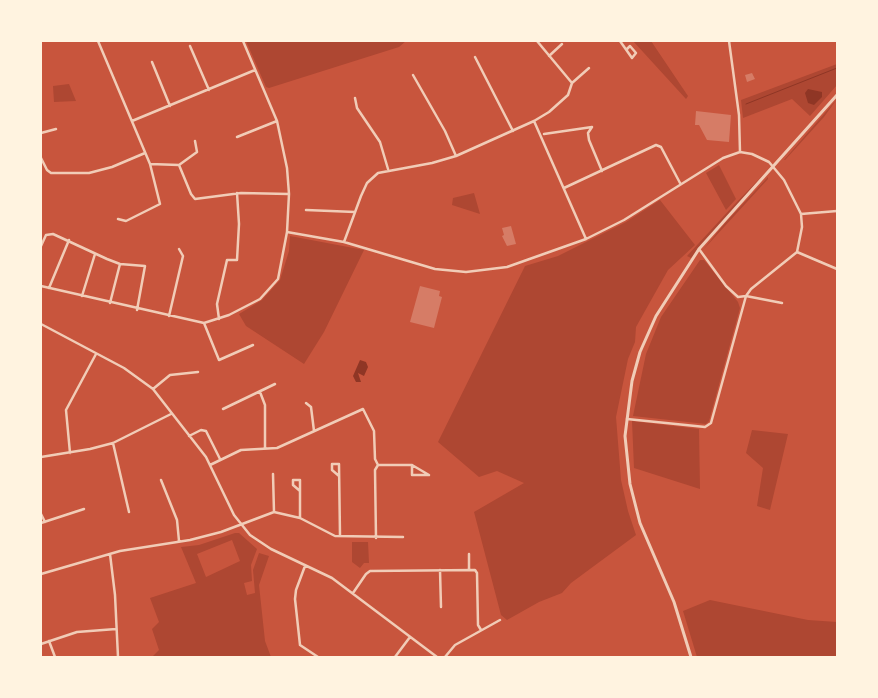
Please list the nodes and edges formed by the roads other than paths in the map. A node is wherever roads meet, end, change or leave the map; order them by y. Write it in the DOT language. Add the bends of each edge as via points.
graph roads {
  1 [pos="98,41"];
  2 [pos="243,41"];
  3 [pos="537,41"];
  4 [pos="620,41"];
  5 [pos="729,41"];
  6 [pos="562,44"];
  7 [pos="190,46"];
  8 [pos="627,49"];
  9 [pos="549,56"];
  10 [pos="475,58"];
  11 [pos="152,62"];
  12 [pos="589,68"];
  13 [pos="255,70"];
  14 [pos="413,75"];
  15 [pos="572,82"];
  16 [pos="209,90"];
  17 [pos="837,95"];
  18 [pos="355,98"];
  19 [pos="170,106"];
  20 [pos="132,121"];
  21 [pos="277,121"];
  22 [pos="534,121"];
  23 [pos="56,129"];
  24 [pos="513,131"];
  25 [pos="41,133"];
  26 [pos="544,134"];
  27 [pos="237,137"];
  28 [pos="194,141"];
  29 [pos="740,152"];
  30 [pos="145,153"];
  31 [pos="456,156"];
  32 [pos="41,158"];
  33 [pos="150,164"];
  34 [pos="179,165"];
  35 [pos="774,166"];
  36 [pos="388,170"];
  37 [pos="602,172"];
  38 [pos="680,183"];
  39 [pos="564,188"];
  40 [pos="237,193"];
  41 [pos="289,194"];
  42 [pos="306,210"];
  43 [pos="355,212"];
  44 [pos="837,212"];
  45 [pos="801,214"];
  46 [pos="118,219"];
  47 [pos="287,232"];
  48 [pos="586,239"];
  49 [pos="69,240"];
  50 [pos="344,242"];
  51 [pos="41,246"];
  52 [pos="180,249"];
  53 [pos="699,250"];
  54 [pos="797,252"];
  55 [pos="95,254"];
  56 [pos="120,264"];
  57 [pos="837,269"];
  58 [pos="41,286"];
  59 [pos="49,288"];
  60 [pos="82,296"];
  61 [pos="746,296"];
  62 [pos="110,303"];
  63 [pos="782,303"];
  64 [pos="137,310"];
  65 [pos="169,316"];
  66 [pos="219,319"];
  67 [pos="204,323"];
  68 [pos="41,324"];
  69 [pos="253,345"];
  70 [pos="96,354"];
  71 [pos="198,372"];
  72 [pos="275,384"];
  73 [pos="153,389"];
  74 [pos="260,392"];
  75 [pos="306,403"];
  76 [pos="223,409"];
  77 [pos="172,414"];
  78 [pos="626,419"];
  79 [pos="314,432"];
  80 [pos="189,436"];
  81 [pos="113,443"];
  82 [pos="265,448"];
  83 [pos="70,453"];
  84 [pos="41,457"];
  85 [pos="221,460"];
  86 [pos="210,465"];
  87 [pos="378,465"];
  88 [pos="412,465"];
  89 [pos="273,474"];
  90 [pos="339,476"];
  91 [pos="161,480"];
  92 [pos="300,492"];
  93 [pos="84,509"];
  94 [pos="129,512"];
  95 [pos="274,512"];
  96 [pos="41,514"];
  97 [pos="300,518"];
  98 [pos="43,523"];
  99 [pos="239,524"];
  100 [pos="340,536"];
  101 [pos="403,537"];
  102 [pos="376,538"];
  103 [pos="179,541"];
  104 [pos="110,554"];
  105 [pos="469,554"];
  106 [pos="306,566"];
  107 [pos="469,569"];
  108 [pos="440,570"];
  109 [pos="41,574"];
  110 [pos="353,593"];
  111 [pos="440,607"];
  112 [pos="500,620"];
  113 [pos="116,629"];
  114 [pos="481,630"];
  115 [pos="410,637"];
  116 [pos="49,641"];
  117 [pos="41,644"];
  118 [pos="55,657"];
  119 [pos="118,657"];
  120 [pos="318,657"];
  121 [pos="395,657"];
  122 [pos="437,657"];
  123 [pos="444,657"];
  124 [pos="691,657"];
  1 -- 20 [label="street"];
  2 -- 13 [label="street"];
  3 -- 9 [label="street"];
  4 -- 8 [label="street"];
  5 -- 29 [label="street"];
  6 -- 9 [label="street"];
  7 -- 16 [label="street"];
  8 -- 8 [label="street" via="630,46 636,54 632,58"];
  9 -- 15 [label="street"];
  10 -- 24 [label="street"];
  11 -- 19 [label="street"];
  12 -- 15 [label="street"];
  13 -- 16 [label="street"];
  13 -- 21 [label="street"];
  14 -- 31 [label="street" via="446,131"];
  15 -- 22 [label="street" via="568,94"];
  16 -- 19 [label="street"];
  17 -- 35 [label="street"];
  18 -- 36 [label="street" via="357,108 380,142"];
  19 -- 20 [label="street"];
  20 -- 30 [label="street"];
  21 -- 27 [label="street"];
  21 -- 41 [label="street"];
  22 -- 24 [label="street"];
  22 -- 39 [label="street"];
  23 -- 25 [label="street"];
  24 -- 31 [label="street"];
  26 -- 37 [label="street" via="592,127 588,133 589,140"];
  28 -- 34 [label="street" via="197,152"];
  29 -- 35 [label="street" via="762,158"];
  29 -- 38 [label="street" via="722,158"];
  30 -- 32 [label="street" via="89,173 51,173"];
  30 -- 33 [label="street"];
  31 -- 36 [label="street"];
  33 -- 34 [label="street"];
  33 -- 46 [label="street" via="160,204 126,220"];
  34 -- 40 [label="street" via="195,199"];
  35 -- 45 [label="street"];
  35 -- 53 [label="street"];
  36 -- 43 [label="street" via="378,173 368,183"];
  37 -- 38 [label="street" via="656,145 661,147"];
  37 -- 39 [label="street"];
  38 -- 48 [label="street" via="624,220"];
  39 -- 48 [label="street"];
  40 -- 41 [label="street"];
  40 -- 66 [label="street" via="237,260 227,260 217,304"];
  41 -- 47 [label="street"];
  42 -- 43 [label="street"];
  43 -- 50 [label="street"];
  44 -- 45 [label="street"];
  45 -- 54 [label="street"];
  47 -- 50 [label="street"];
  47 -- 66 [label="street" via="278,279 260,299"];
  48 -- 50 [label="street" via="507,267 459,272 410,263"];
  49 -- 51 [label="street" via="48,233"];
  49 -- 55 [label="street"];
  49 -- 59 [label="street"];
  52 -- 65 [label="street" via="183,256"];
  53 -- 61 [label="street" via="726,286 738,297"];
  53 -- 78 [label="street" via="656,316 640,352"];
  54 -- 57 [label="street"];
  54 -- 61 [label="street"];
  55 -- 56 [label="street"];
  55 -- 60 [label="street"];
  56 -- 62 [label="street"];
  56 -- 64 [label="street" via="146,267"];
  58 -- 59 [label="street"];
  59 -- 60 [label="street"];
  60 -- 62 [label="street"];
  61 -- 63 [label="street"];
  61 -- 78 [label="street" via="711,423 705,427"];
  62 -- 64 [label="street"];
  64 -- 65 [label="street"];
  65 -- 67 [label="street"];
  66 -- 67 [label="street"];
  67 -- 69 [label="street" via="219,360"];
  68 -- 70 [label="street"];
  70 -- 73 [label="street" via="124,368"];
  70 -- 83 [label="street" via="66,410"];
  71 -- 73 [label="street" via="170,376"];
  72 -- 74 [label="street"];
  73 -- 77 [label="street"];
  74 -- 76 [label="street"];
  74 -- 82 [label="street" via="265,405"];
  75 -- 79 [label="street" via="311,406"];
  77 -- 80 [label="street"];
  77 -- 81 [label="street"];
  78 -- 124 [label="street" via="626,460 634,502 647,542 679,615"];
  79 -- 82 [label="street" via="277,448"];
  79 -- 87 [label="street" via="364,409 374,431"];
  80 -- 85 [label="street" via="206,431"];
  80 -- 86 [label="street"];
  81 -- 83 [label="street"];
  81 -- 94 [label="street"];
  82 -- 85 [label="street" via="241,450"];
  83 -- 84 [label="street"];
  85 -- 86 [label="street"];
  86 -- 99 [label="street"];
  87 -- 88 [label="street"];
  87 -- 102 [label="street" via="375,470"];
  88 -- 88 [label="street" via="420,470 429,475 412,475"];
  89 -- 95 [label="street"];
  90 -- 90 [label="street" via="339,464 332,464 332,470"];
  90 -- 100 [label="street"];
  91 -- 103 [label="street" via="177,520"];
  92 -- 92 [label="street" via="300,480 293,480 293,485"];
  92 -- 97 [label="street"];
  93 -- 98 [label="street"];
  95 -- 97 [label="street"];
  95 -- 99 [label="street"];
  96 -- 98 [label="street"];
  97 -- 100 [label="street"];
  99 -- 103 [label="street" via="221,532"];
  99 -- 106 [label="street" via="261,544"];
  100 -- 102 [label="street"];
  101 -- 102 [label="street"];
  103 -- 104 [label="street"];
  104 -- 109 [label="street"];
  104 -- 113 [label="street" via="116,595"];
  105 -- 107 [label="street"];
  106 -- 110 [label="street" via="332,578"];
  106 -- 120 [label="street" via="295,600 300,645"];
  107 -- 108 [label="street"];
  107 -- 114 [label="street" via="477,573 478,625"];
  108 -- 110 [label="street" via="370,571"];
  108 -- 111 [label="street"];
  110 -- 115 [label="street"];
  112 -- 114 [label="street"];
  113 -- 116 [label="street" via="77,632"];
  113 -- 119 [label="street"];
  114 -- 123 [label="street" via="455,645"];
  115 -- 121 [label="street"];
  115 -- 122 [label="street"];
  116 -- 117 [label="street"];
  116 -- 118 [label="street"];
}
